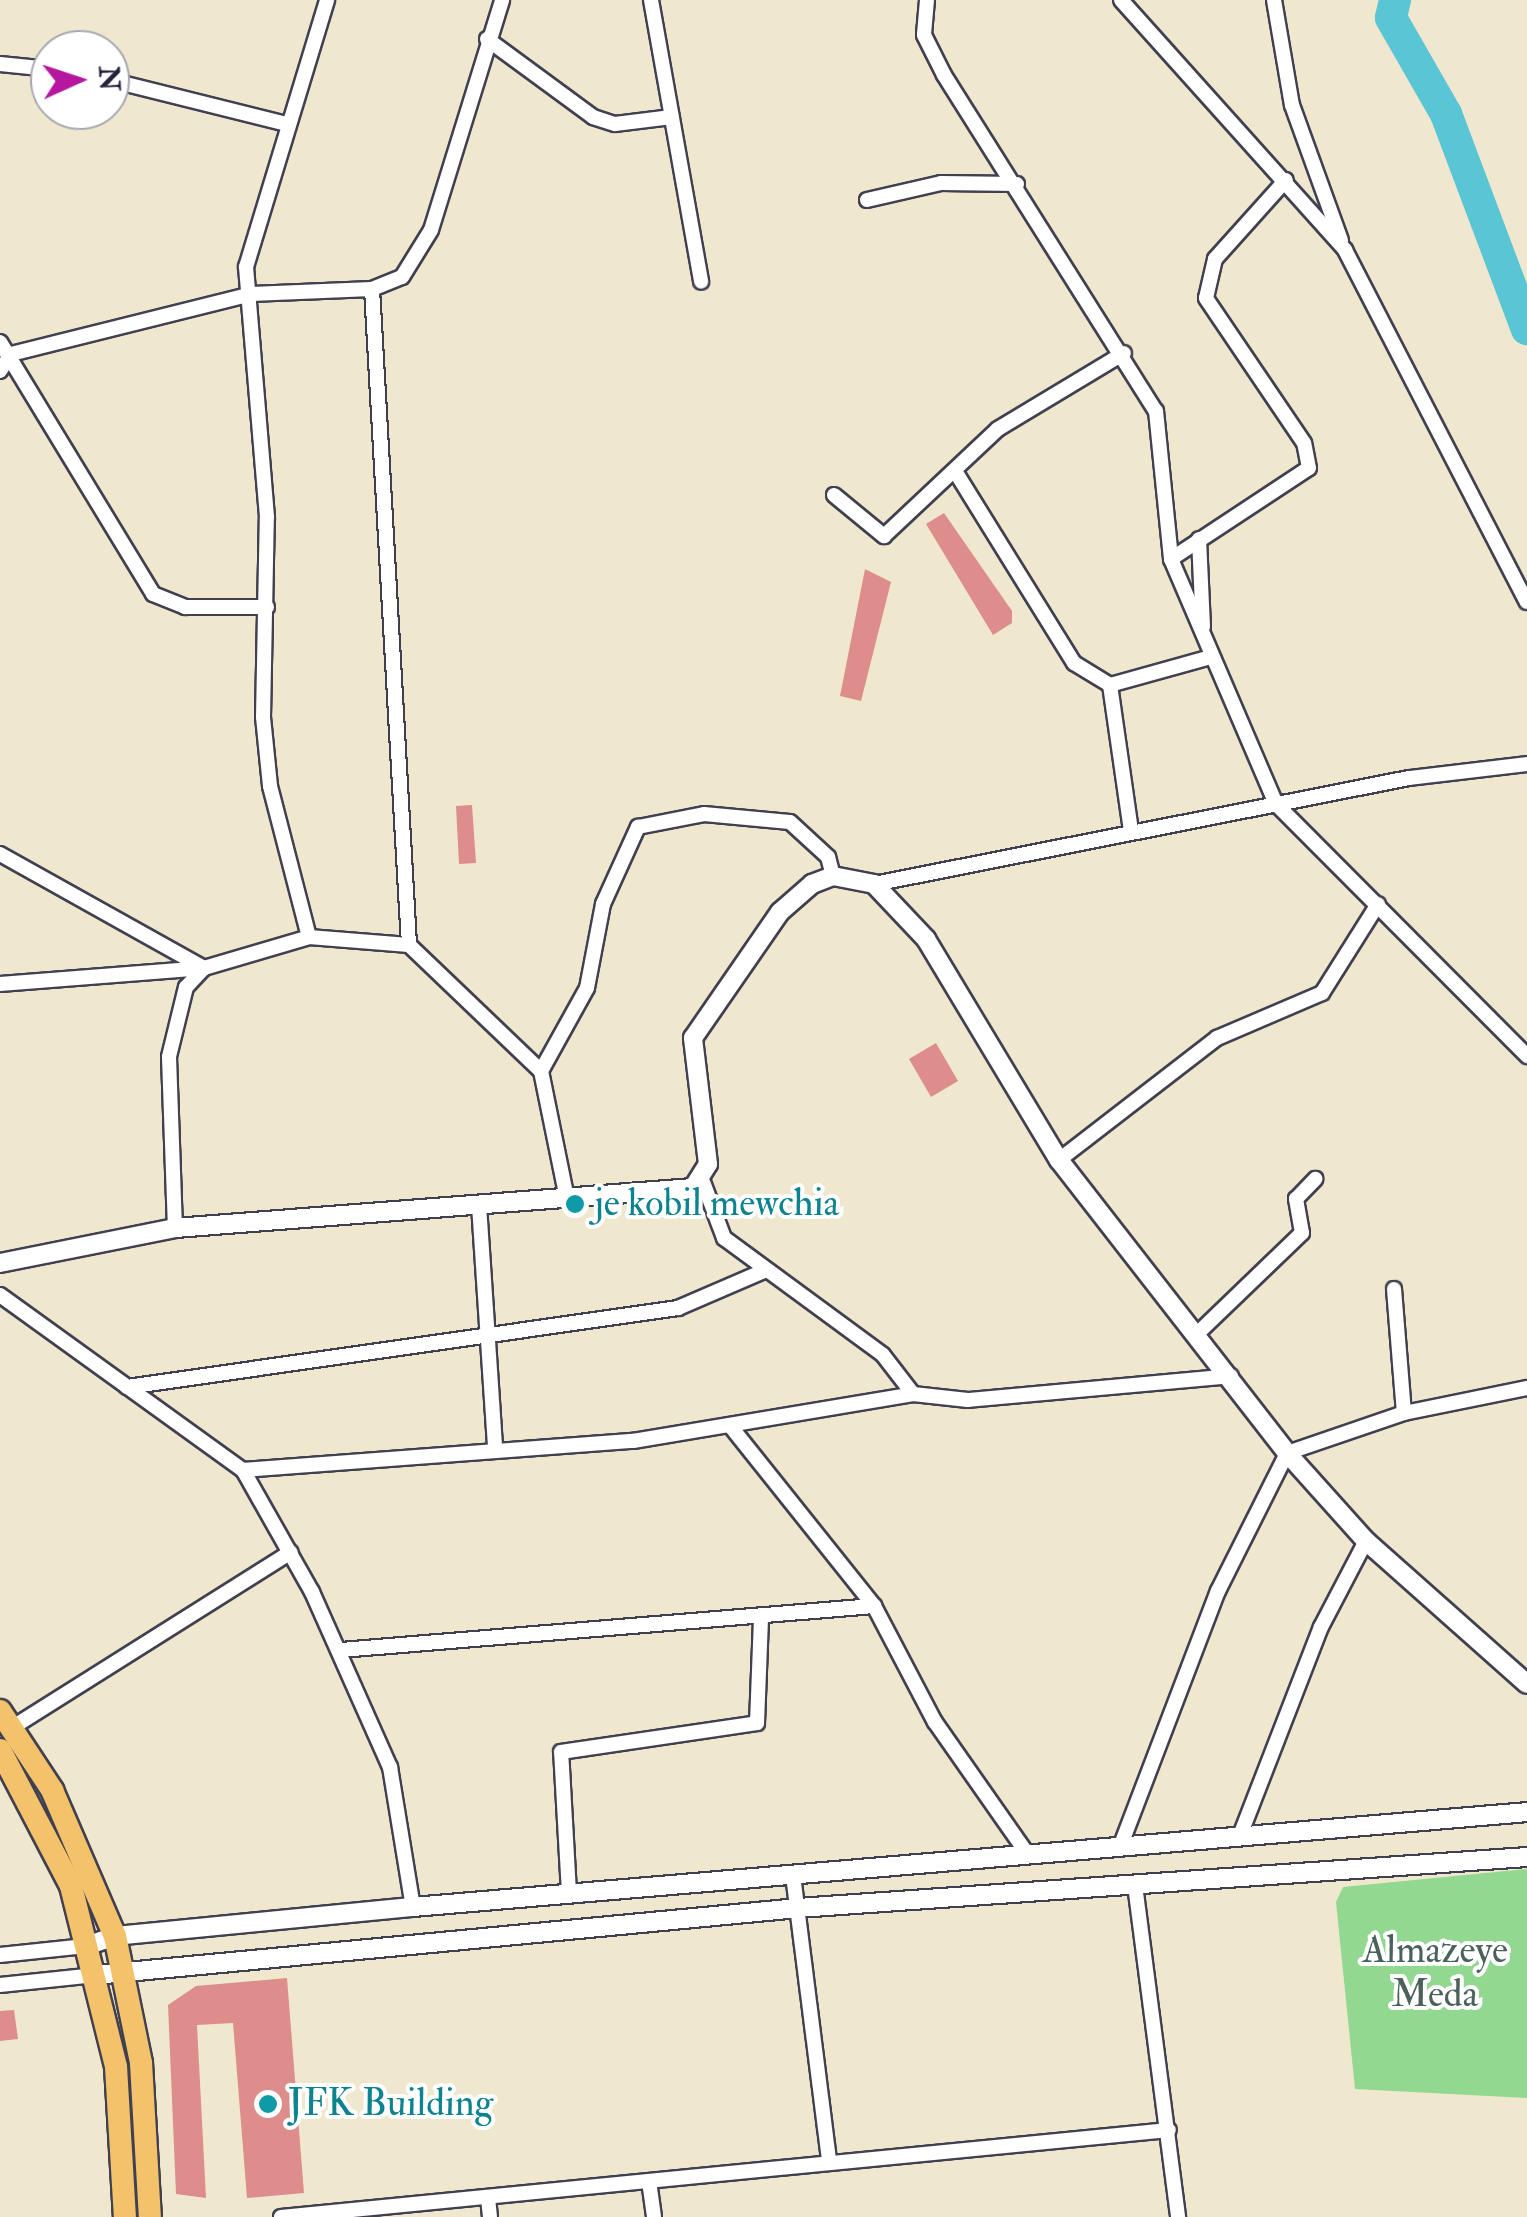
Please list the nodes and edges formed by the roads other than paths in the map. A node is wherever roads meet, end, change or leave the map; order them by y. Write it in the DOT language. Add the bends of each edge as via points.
graph roads {
  1 [pos="327,0"];
  2 [pos="502,0"];
  3 [pos="651,0"];
  4 [pos="1122,0"];
  5 [pos="1274,0"];
  6 [pos="924,2"];
  7 [pos="487,39"];
  8 [pos="0,64"];
  9 [pos="30,67"];
  10 [pos="130,85"];
  11 [pos="672,118"];
  12 [pos="286,124"];
  13 [pos="1286,180"];
  14 [pos="1017,184"];
  15 [pos="867,200"];
  16 [pos="1344,250"];
  17 [pos="701,282"];
  18 [pos="372,288"];
  19 [pos="252,294"];
  20 [pos="0,342"];
  21 [pos="12,354"];
  22 [pos="1124,354"];
  23 [pos="0,371"];
  24 [pos="955,471"];
  25 [pos="834,494"];
  26 [pos="1199,538"];
  27 [pos="1171,559"];
  28 [pos="1527,602"];
  29 [pos="267,606"];
  30 [pos="1202,631"];
  31 [pos="1211,657"];
  32 [pos="1110,685"];
  33 [pos="1527,764"];
  34 [pos="1276,804"];
  35 [pos="1130,832"];
  36 [pos="0,854"];
  37 [pos="833,876"];
  38 [pos="874,884"];
  39 [pos="1378,904"];
  40 [pos="309,937"];
  41 [pos="409,944"];
  42 [pos="204,968"];
  43 [pos="0,984"];
  44 [pos="1527,1056"];
  45 [pos="541,1071"];
  46 [pos="1059,1160"];
  47 [pos="1315,1178"];
  48 [pos="703,1182"];
  49 [pos="566,1194"];
  50 [pos="479,1205"];
  51 [pos="175,1228"];
  52 [pos="0,1263"];
  53 [pos="764,1270"];
  54 [pos="1394,1289"];
  55 [pos="0,1295"];
  56 [pos="1199,1332"];
  57 [pos="486,1338"];
  58 [pos="1232,1376"];
  59 [pos="126,1387"];
  60 [pos="1527,1388"];
  61 [pos="912,1394"];
  62 [pos="1404,1412"];
  63 [pos="732,1428"];
  64 [pos="495,1449"];
  65 [pos="1288,1454"];
  66 [pos="244,1470"];
  67 [pos="1366,1541"];
  68 [pos="291,1552"];
  69 [pos="874,1606"];
  70 [pos="761,1618"];
  71 [pos="340,1650"];
  72 [pos="1527,1684"];
  73 [pos="6,1719"];
  74 [pos="0,1750"];
  75 [pos="1527,1812"];
  76 [pos="1241,1833"];
  77 [pos="1122,1842"];
  78 [pos="1026,1852"];
  79 [pos="1527,1857"];
  80 [pos="793,1874"];
  81 [pos="1135,1885"];
  82 [pos="569,1893"];
  83 [pos="413,1907"];
  84 [pos="798,1908"];
  85 [pos="114,1936"];
  86 [pos="86,1946"];
  87 [pos="0,1955"];
  88 [pos="124,1972"];
  89 [pos="94,1975"];
  90 [pos="0,1985"];
  91 [pos="1169,2130"];
  92 [pos="829,2161"];
  93 [pos="649,2181"];
  94 [pos="488,2198"];
  95 [pos="329,2215"];
  96 [pos="125,2217"];
  97 [pos="150,2217"];
  98 [pos="281,2217"];
  99 [pos="490,2217"];
  100 [pos="654,2217"];
  101 [pos="1178,2217"];
  1 -- 12 [label="street"];
  2 -- 7 [label="street"];
  3 -- 11 [label="street"];
  4 -- 13 [label="street"];
  5 -- 16 [label="street" via="1292,105"];
  6 -- 14 [label="street" via="924,35 944,76"];
  7 -- 11 [label="street" via="593,117"];
  7 -- 18 [label="street" via="425,243 402,277"];
  8 -- 9 [label="street"];
  10 -- 12 [label="street"];
  11 -- 17 [label="street"];
  12 -- 19 [label="street" via="250,231"];
  13 -- 16 [label="street"];
  13 -- 26 [label="street" via="1215,259 1206,298 1304,443 1309,468"];
  14 -- 15 [label="street" via="941,183"];
  14 -- 22 [label="street"];
  16 -- 28 [label="street"];
  18 -- 19 [label="street"];
  18 -- 41 [label="street"];
  19 -- 21 [label="street"];
  19 -- 29 [label="street"];
  20 -- 21 [label="street"];
  21 -- 23 [label="street"];
  21 -- 29 [label="street" via="154,594 185,607"];
  22 -- 24 [label="street" via="998,429"];
  22 -- 27 [label="street" via="1156,411"];
  24 -- 25 [label="street" via="884,536"];
  24 -- 32 [label="street" via="1074,664"];
  26 -- 27 [label="street"];
  26 -- 30 [label="street"];
  27 -- 30 [label="street"];
  29 -- 40 [label="street" via="270,786"];
  30 -- 31 [label="street"];
  31 -- 32 [label="street"];
  31 -- 34 [label="street"];
  32 -- 35 [label="street"];
  33 -- 34 [label="street"];
  34 -- 35 [label="street"];
  34 -- 39 [label="street"];
  35 -- 38 [label="street"];
  36 -- 42 [label="street"];
  37 -- 38 [label="street"];
  37 -- 45 [label="street" via="821,848 790,822 704,814 638,827 603,904 588,988"];
  37 -- 48 [label="street" via="780,912 694,1038"];
  38 -- 46 [label="street" via="926,940"];
  39 -- 44 [label="street"];
  39 -- 46 [label="street" via="1322,994 1218,1038"];
  40 -- 41 [label="street"];
  40 -- 42 [label="street"];
  41 -- 45 [label="street"];
  42 -- 43 [label="street"];
  42 -- 51 [label="street" via="186,987 169,1056"];
  45 -- 49 [label="street"];
  46 -- 56 [label="street"];
  47 -- 56 [label="street" via="1296,1199 1302,1233"];
  48 -- 49 [label="street"];
  48 -- 53 [label="street" via="724,1238"];
  49 -- 50 [label="street"];
  50 -- 51 [label="street"];
  50 -- 57 [label="street"];
  51 -- 52 [label="street"];
  53 -- 57 [label="street" via="678,1308"];
  53 -- 61 [label="street" via="882,1354"];
  54 -- 62 [label="street"];
  55 -- 59 [label="street"];
  56 -- 58 [label="street"];
  57 -- 59 [label="street"];
  57 -- 64 [label="street"];
  58 -- 61 [label="street" via="968,1400"];
  58 -- 65 [label="street"];
  59 -- 66 [label="street"];
  60 -- 62 [label="street"];
  61 -- 63 [label="street"];
  62 -- 65 [label="street"];
  63 -- 64 [label="street"];
  63 -- 69 [label="street"];
  64 -- 66 [label="street"];
  65 -- 67 [label="street"];
  65 -- 77 [label="street" via="1218,1591"];
  66 -- 68 [label="street"];
  67 -- 72 [label="street"];
  67 -- 76 [label="street" via="1321,1627"];
  68 -- 71 [label="street"];
  68 -- 73 [label="street"];
  69 -- 70 [label="street"];
  69 -- 78 [label="street" via="935,1722"];
  70 -- 71 [label="street"];
  70 -- 82 [label="street" via="757,1723 560,1752"];
  71 -- 83 [label="street" via="398,1792"];
  73 -- 85 [label="main road" via="52,1790"];
  74 -- 86 [label="main road" via="71,1886"];
  75 -- 76 [label="street"];
  76 -- 77 [label="street"];
  77 -- 78 [label="street"];
  78 -- 80 [label="street"];
  79 -- 81 [label="street"];
  80 -- 82 [label="street"];
  80 -- 84 [label="street"];
  81 -- 84 [label="street"];
  81 -- 91 [label="street"];
  82 -- 83 [label="street"];
  83 -- 85 [label="street"];
  84 -- 88 [label="street"];
  84 -- 92 [label="street"];
  85 -- 86 [label="street"];
  85 -- 88 [label="main road"];
  86 -- 87 [label="street"];
  86 -- 89 [label="main road"];
  88 -- 89 [label="street"];
  88 -- 97 [label="main road"];
  89 -- 90 [label="street"];
  89 -- 96 [label="main road" via="116,2067"];
  91 -- 92 [label="street"];
  91 -- 101 [label="street"];
  92 -- 93 [label="street"];
  93 -- 94 [label="street"];
  93 -- 100 [label="street"];
  94 -- 95 [label="street"];
  94 -- 99 [label="street"];
  95 -- 98 [label="street"];
}
